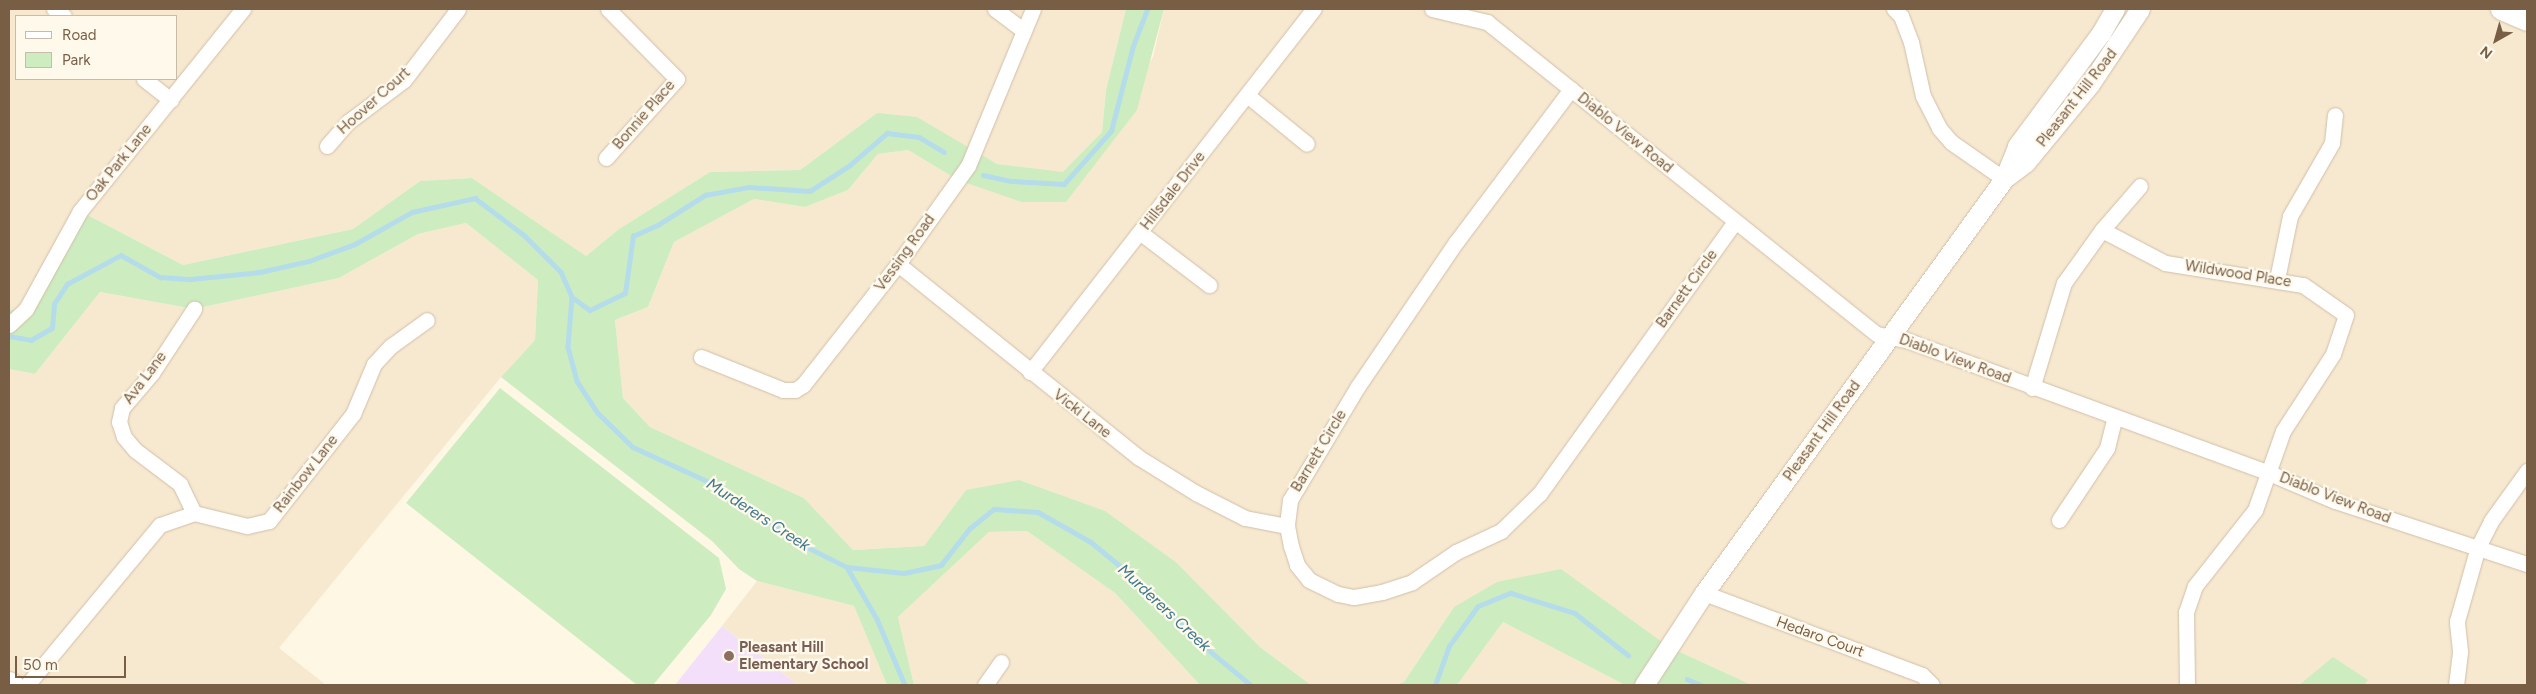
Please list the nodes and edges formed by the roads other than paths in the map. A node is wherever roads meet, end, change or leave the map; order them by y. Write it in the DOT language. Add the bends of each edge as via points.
graph roads {
  1 [pos="243,9"];
  2 [pos="458,9"];
  3 [pos="608,9"];
  4 [pos="995,9"];
  5 [pos="1033,9"];
  6 [pos="1314,9"];
  7 [pos="1432,9"];
  8 [pos="1894,9"];
  9 [pos="2115,9"];
  10 [pos="2140,9"];
  11 [pos="2502,9"];
  12 [pos="2527,20"];
  13 [pos="1024,31"];
  14 [pos="145,80"];
  15 [pos="1572,89"];
  16 [pos="1247,95"];
  17 [pos="170,100"];
  18 [pos="2335,115"];
  19 [pos="1307,144"];
  20 [pos="327,146"];
  21 [pos="606,158"];
  22 [pos="2004,179"];
  23 [pos="2140,186"];
  24 [pos="1735,222"];
  25 [pos="2102,230"];
  26 [pos="1140,233"];
  27 [pos="898,264"];
  28 [pos="2277,279"];
  29 [pos="1209,284"];
  30 [pos="194,309"];
  31 [pos="427,320"];
  32 [pos="9,325"];
  33 [pos="1891,336"];
  34 [pos="701,357"];
  35 [pos="1030,372"];
  36 [pos="2032,388"];
  37 [pos="2115,417"];
  38 [pos="2527,471"];
  39 [pos="2267,472"];
  40 [pos="194,513"];
  41 [pos="2059,520"];
  42 [pos="1287,526"];
  43 [pos="2478,547"];
  44 [pos="2527,564"];
  45 [pos="1704,593"];
  46 [pos="1001,662"];
  47 [pos="9,681"];
  48 [pos="15,685"];
  49 [pos="27,685"];
  50 [pos="985,685"];
  51 [pos="1644,685"];
  52 [pos="1932,685"];
  53 [pos="2187,685"];
  54 [pos="2456,685"];
  1 -- 17 [label="street, Oak Park Lane"];
  2 -- 20 [label="street, Hoover Court" via="404,80 348,122"];
  3 -- 21 [label="street, Bonnie Place" via="677,79"];
  4 -- 13 [label="street"];
  5 -- 13 [label="street, Vessing Road"];
  6 -- 16 [label="street, Hillsdale Drive"];
  7 -- 15 [label="street, Diablo View Road" via="1487,22"];
  8 -- 22 [label="street" via="1901,16 1911,42 1924,96 1939,128 1951,142"];
  9 -- 22 [label="street, Pleasant Hill Road" via="2101,34 2017,146"];
  10 -- 22 [label="street, Pleasant Hill Road" via="2090,84 2026,162"];
  11 -- 12 [label="main road"];
  13 -- 27 [label="street, Vessing Road" via="968,166"];
  14 -- 17 [label="street"];
  15 -- 24 [label="street, Diablo View Road"];
  15 -- 42 [label="street, Barnett Circle" via="1456,242 1358,386 1290,500"];
  16 -- 19 [label="street"];
  16 -- 26 [label="street, Hillsdale Drive"];
  17 -- 32 [label="street, Oak Park Lane" via="80,211 26,309"];
  18 -- 28 [label="street" via="2332,143 2290,216"];
  22 -- 33 [label="street, Pleasant Hill Road"];
  23 -- 25 [label="street"];
  24 -- 33 [label="street, Diablo View Road" via="1876,334"];
  24 -- 42 [label="street, Barnett Circle" via="1540,493 1501,530 1456,552 1412,582 1354,597 1320,588 1309,580 1297,565"];
  25 -- 28 [label="street, Wildwood Place" via="2165,263"];
  25 -- 36 [label="street" via="2064,283"];
  26 -- 29 [label="street"];
  26 -- 35 [label="street, Hillsdale Drive"];
  27 -- 34 [label="street, Vessing Road" via="804,385 795,390 783,390"];
  27 -- 35 [label="street, Vicki Lane"];
  28 -- 39 [label="street, Wildwood Place" via="2303,284 2346,315 2333,354 2283,431"];
  30 -- 40 [label="street, Ava Lane" via="152,373 122,408 119,422 124,437 135,450 180,484"];
  31 -- 40 [label="street, Rainbow Lane" via="391,346 374,364 353,414 269,521 247,526"];
  33 -- 36 [label="street, Diablo View Road"];
  33 -- 45 [label="street, Pleasant Hill Road"];
  35 -- 42 [label="street, Vicki Lane" via="1138,456 1196,493 1245,518"];
  36 -- 37 [label="street, Diablo View Road"];
  37 -- 39 [label="street, Diablo View Road"];
  37 -- 41 [label="street" via="2107,448"];
  38 -- 43 [label="street" via="2491,520"];
  39 -- 43 [label="street, Diablo View Road" via="2335,500"];
  39 -- 53 [label="street" via="2255,510 2195,586 2186,612"];
  40 -- 49 [label="street" via="160,525"];
  43 -- 44 [label="street, Diablo View Road"];
  43 -- 54 [label="street" via="2457,621 2460,651"];
  45 -- 51 [label="street, Pleasant Hill Road"];
  45 -- 52 [label="street, Hedaro Court" via="1922,675"];
  46 -- 50 [label="street"];
  47 -- 48 [label="street"];
}
